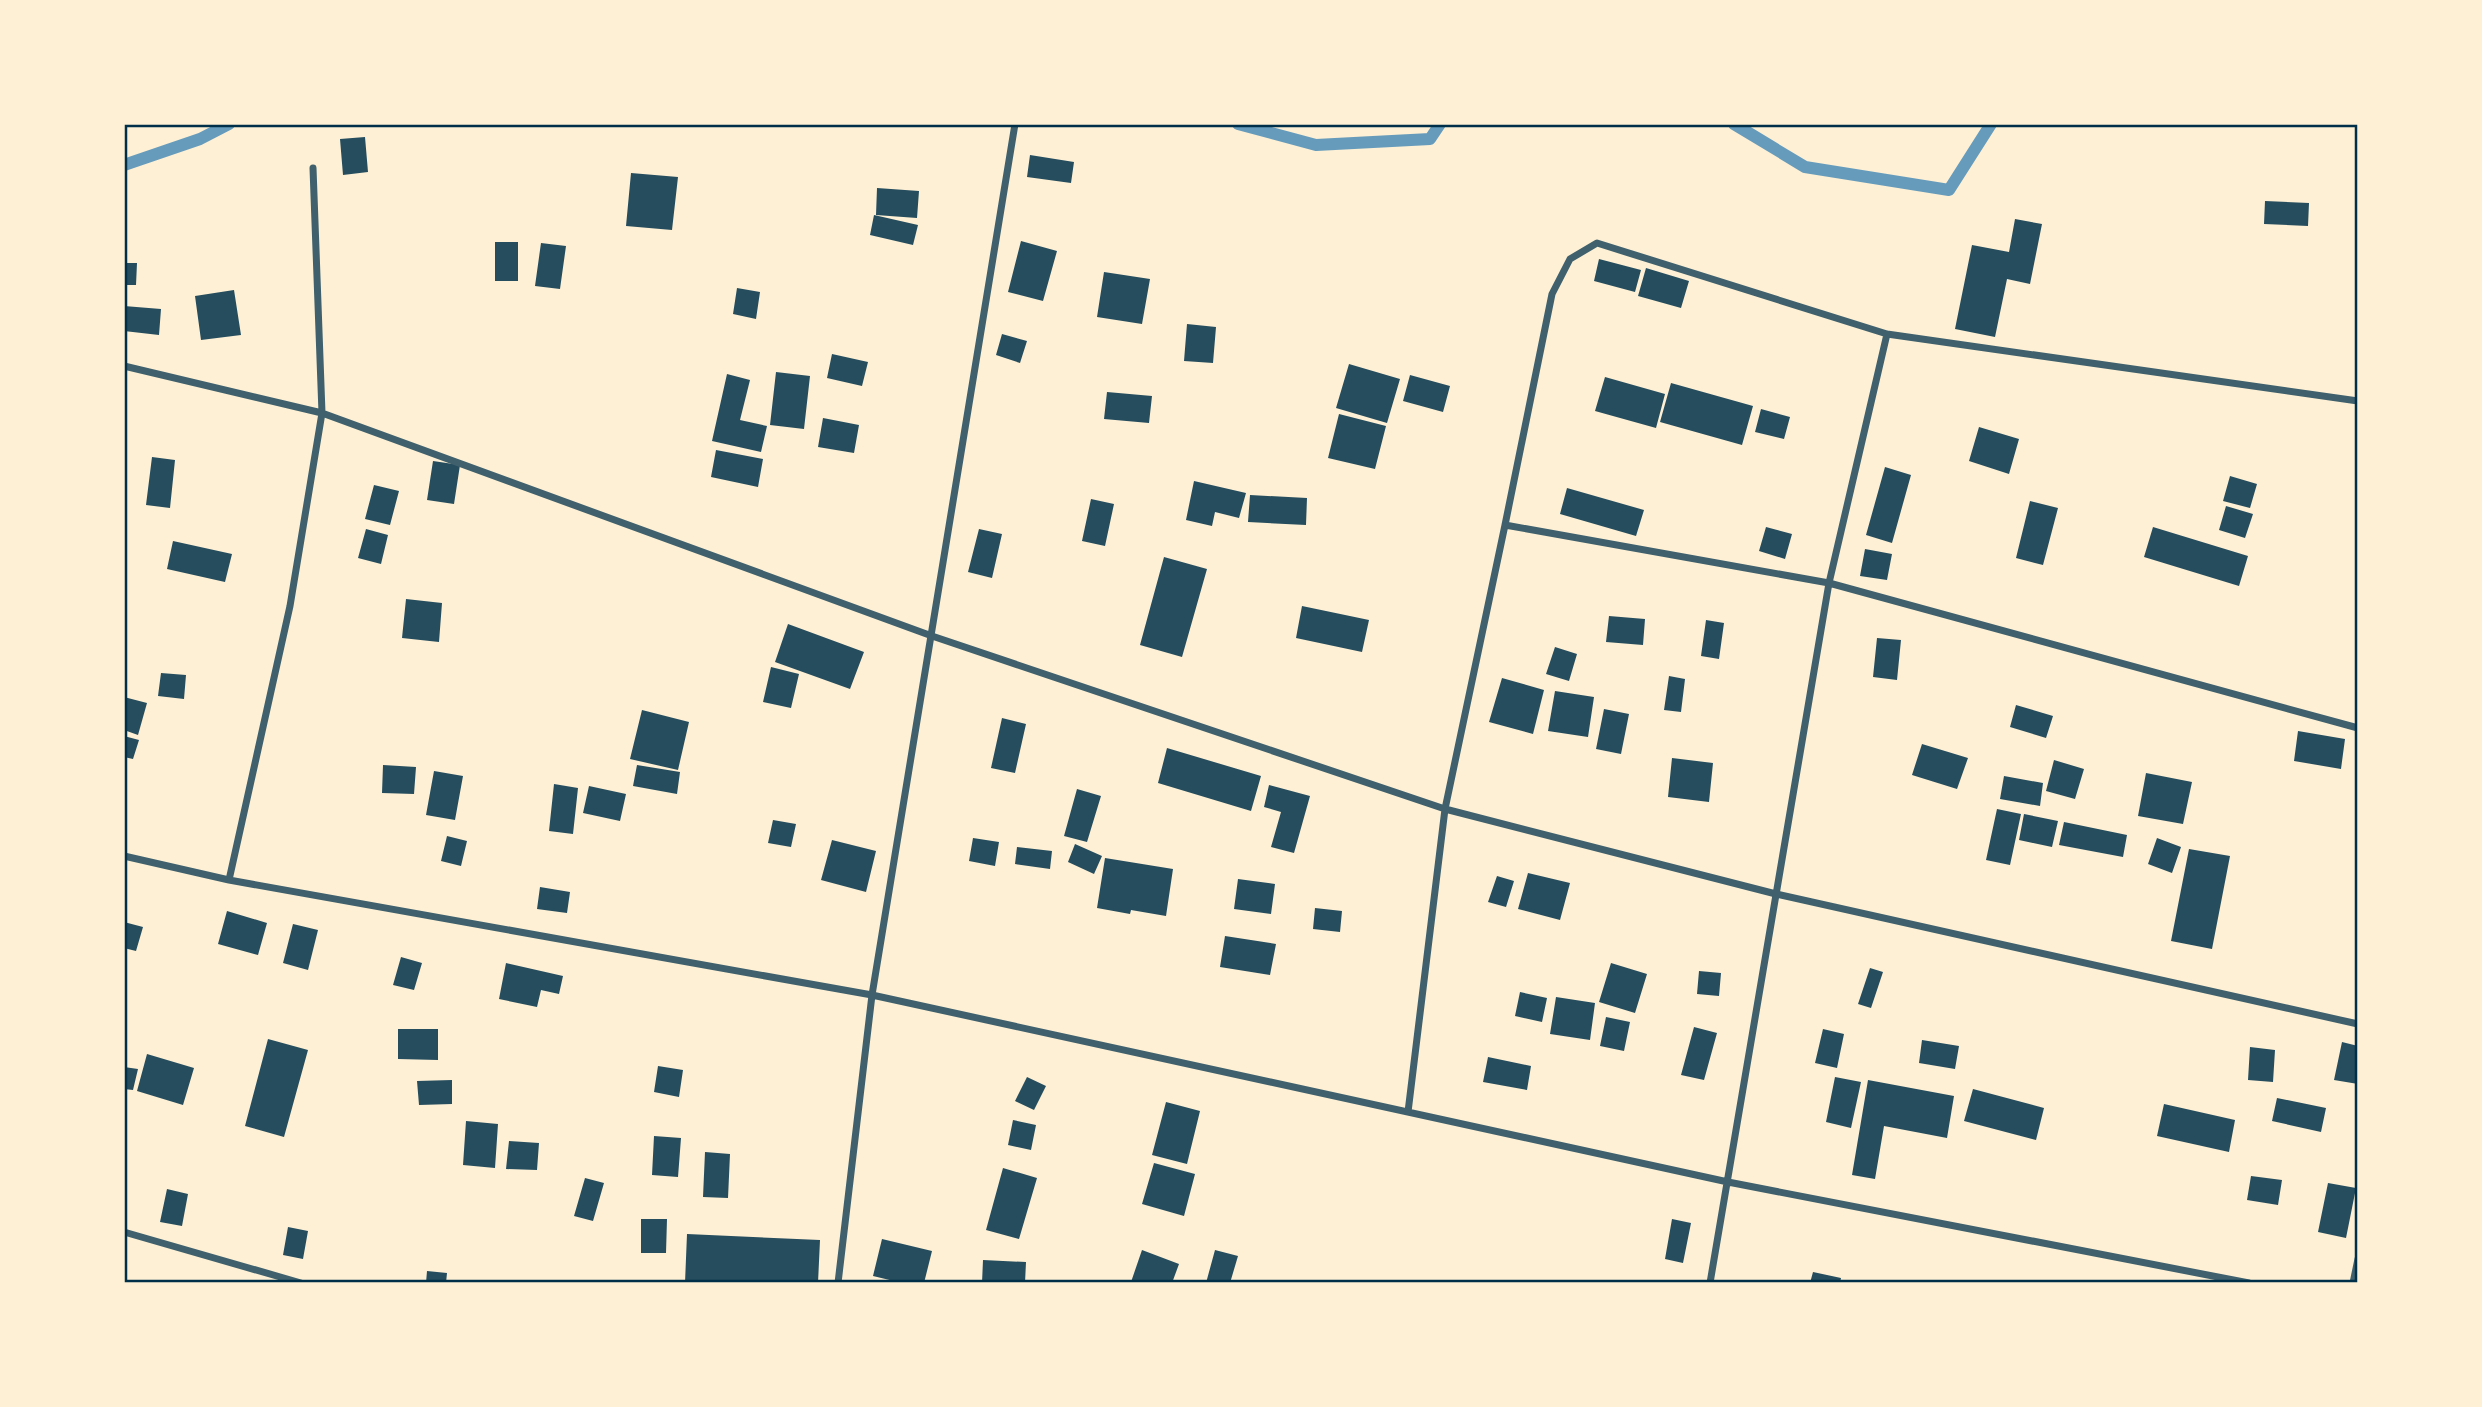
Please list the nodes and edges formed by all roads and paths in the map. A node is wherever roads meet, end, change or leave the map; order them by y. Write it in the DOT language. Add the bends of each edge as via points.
graph roads {
  1 [pos="1015,124"];
  2 [pos="313,168"];
  3 [pos="1887,334"];
  4 [pos="124,366"];
  5 [pos="2358,401"];
  6 [pos="322,413"];
  7 [pos="1505,525"];
  8 [pos="1829,583"];
  9 [pos="932,636"];
  10 [pos="2358,728"];
  11 [pos="1445,809"];
  12 [pos="124,856"];
  13 [pos="229,880"];
  14 [pos="1776,894"];
  15 [pos="872,995"];
  16 [pos="2358,1024"];
  17 [pos="1408,1112"];
  18 [pos="1728,1182"];
  19 [pos="124,1231"];
  20 [pos="2358,1259"];
  21 [pos="301,1283"];
  22 [pos="838,1283"];
  23 [pos="1710,1283"];
  24 [pos="2249,1283"];
  25 [pos="2353,1283"];
  1 -- 9 [label="street"];
  2 -- 6 [label="street"];
  3 -- 5 [label="street"];
  3 -- 7 [label="street" via="1597,243 1570,259 1552,294"];
  3 -- 8 [label="street"];
  4 -- 6 [label="street"];
  6 -- 9 [label="street"];
  6 -- 13 [label="street" via="290,606"];
  7 -- 8 [label="street"];
  7 -- 11 [label="street"];
  8 -- 10 [label="street"];
  8 -- 14 [label="street"];
  9 -- 11 [label="street"];
  9 -- 15 [label="street"];
  11 -- 14 [label="street"];
  11 -- 17 [label="street"];
  12 -- 13 [label="street"];
  13 -- 15 [label="street"];
  14 -- 16 [label="street"];
  14 -- 18 [label="street"];
  15 -- 17 [label="street"];
  15 -- 22 [label="street"];
  17 -- 18 [label="street"];
  18 -- 23 [label="street"];
  18 -- 24 [label="street"];
  19 -- 21 [label="street"];
  20 -- 25 [label="street"];
}
